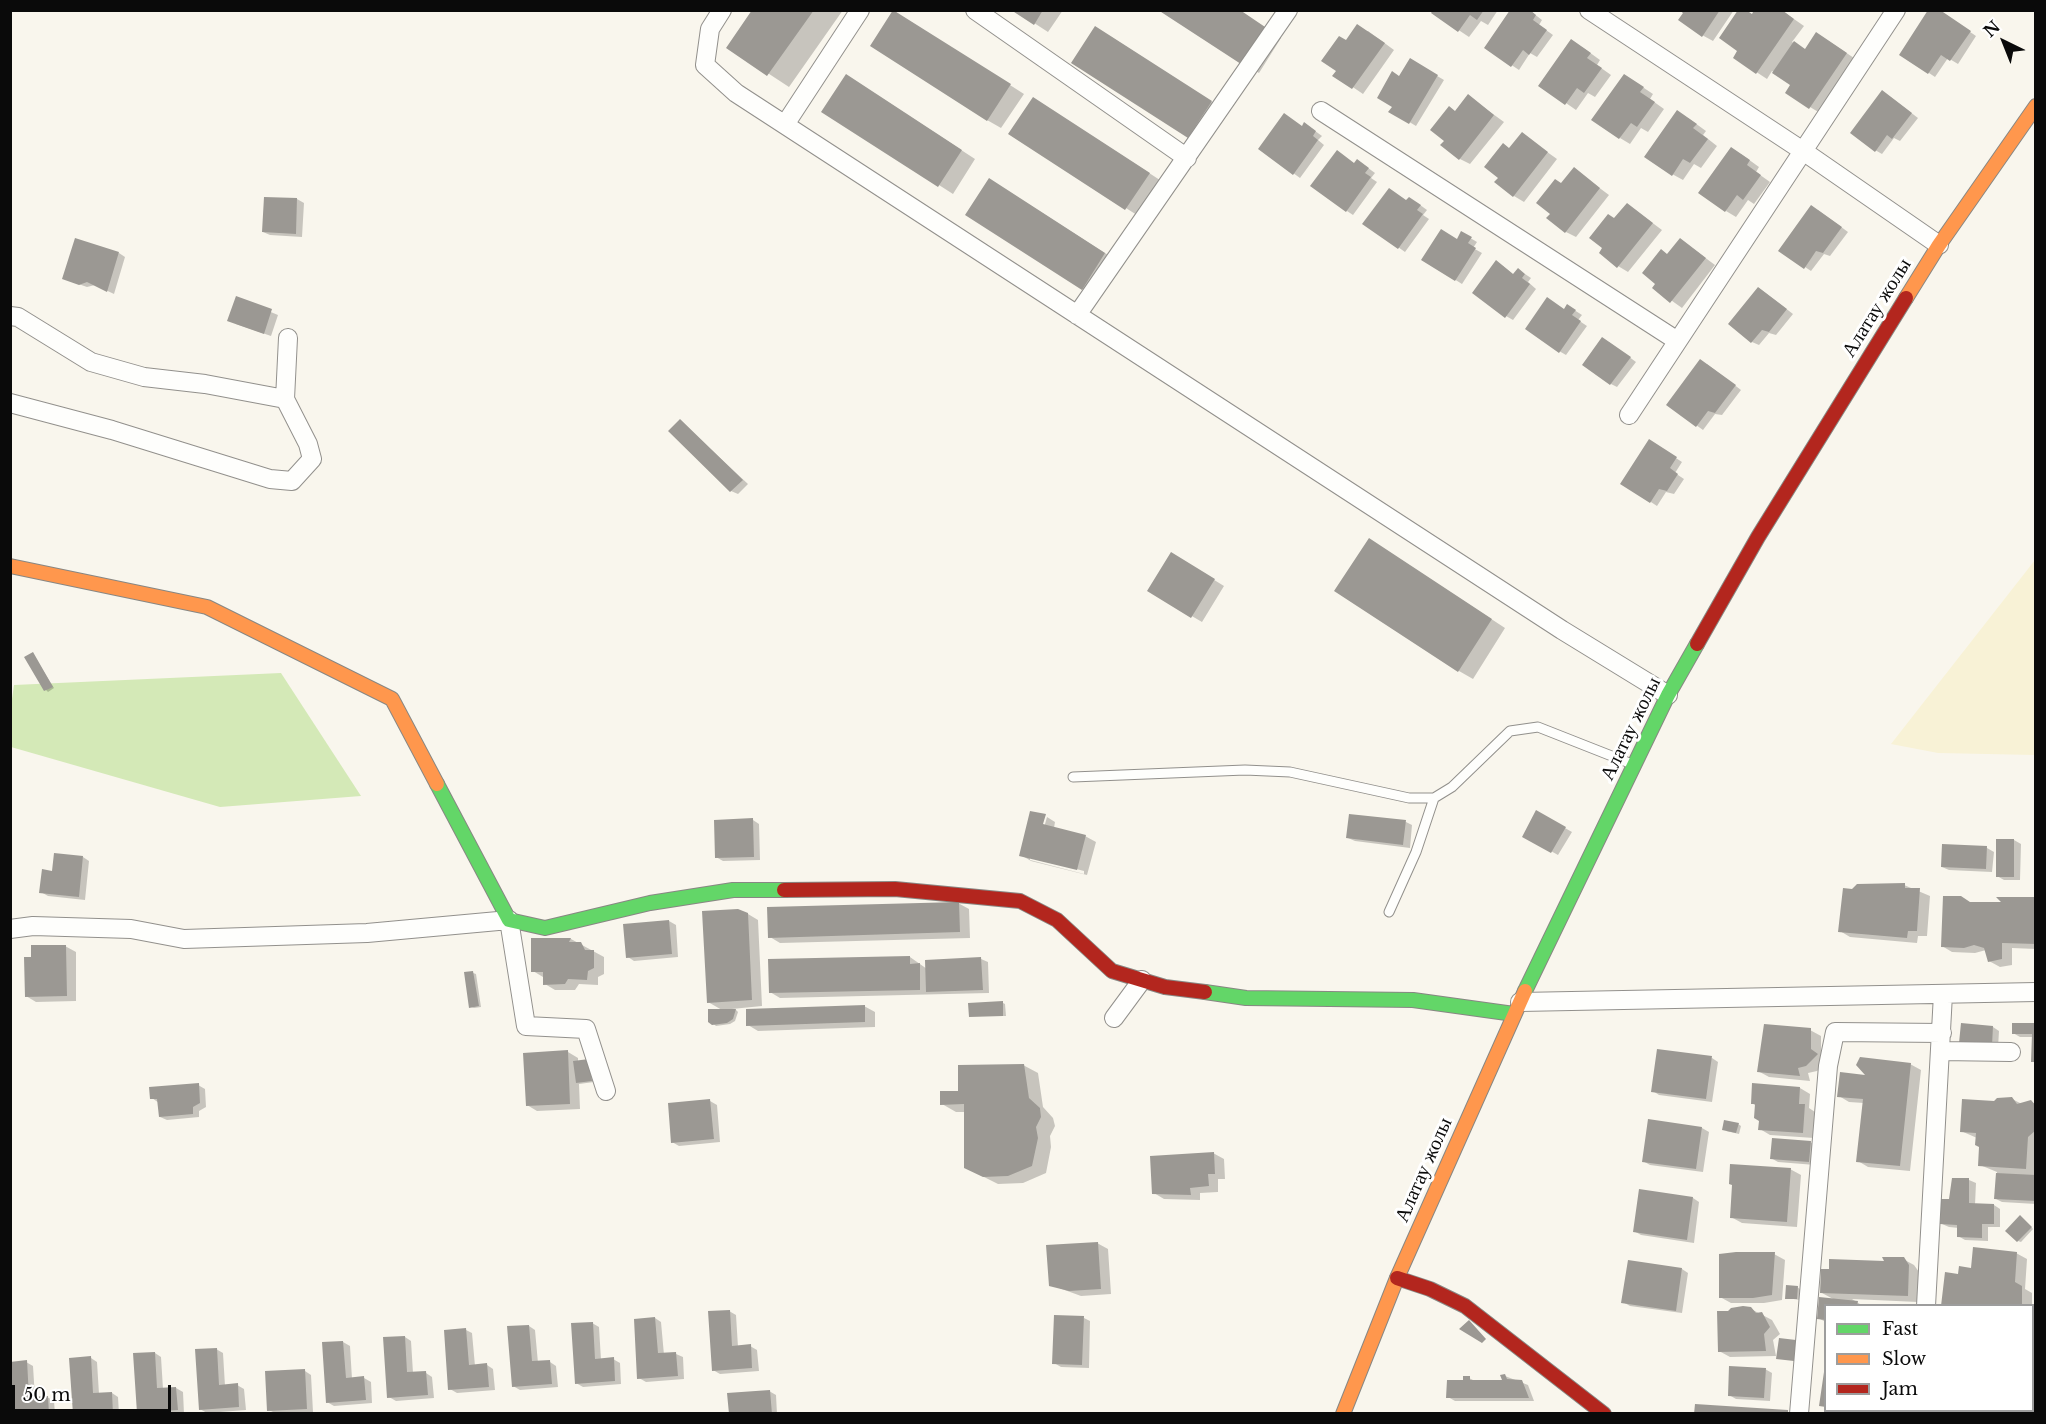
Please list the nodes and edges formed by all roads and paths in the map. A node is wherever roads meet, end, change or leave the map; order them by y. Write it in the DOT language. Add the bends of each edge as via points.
graph roads {
  1 [pos="722,10"];
  2 [pos="860,10"];
  3 [pos="975,10"];
  4 [pos="1288,10"];
  5 [pos="1588,10"];
  6 [pos="1896,10"];
  7 [pos="2036,106"];
  8 [pos="1320,111"];
  9 [pos="786,123"];
  10 [pos="1803,151"];
  11 [pos="1187,158"];
  12 [pos="1939,245"];
  13 [pos="1077,315"];
  14 [pos="10,316"];
  15 [pos="288,338"];
  16 [pos="1676,340"];
  17 [pos="285,399"];
  18 [pos="10,403"];
  19 [pos="1629,415"];
  20 [pos="10,566"];
  21 [pos="1668,694"];
  22 [pos="1634,764"];
  23 [pos="1073,777"];
  24 [pos="1434,798"];
  25 [pos="1389,912"];
  26 [pos="509,920"];
  27 [pos="10,929"];
  28 [pos="1142,980"];
  29 [pos="2036,992"];
  30 [pos="1943,994"];
  31 [pos="1517,1008"];
  32 [pos="1114,1018"];
  33 [pos="1941,1042"];
  34 [pos="2011,1052"];
  35 [pos="606,1091"];
  36 [pos="1397,1278"];
  37 [pos="1926,1304"];
  38 [pos="1343,1413"];
  39 [pos="1604,1413"];
  40 [pos="1799,1413"];
  1 -- 9 [label="street" via="710,29 705,65 736,93"];
  2 -- 9 [label="street"];
  3 -- 11 [label="street"];
  4 -- 11 [label="street"];
  5 -- 10 [label="street"];
  6 -- 10 [label="street"];
  7 -- 12 [label="main road, Алатау жолы"];
  8 -- 16 [label="street"];
  9 -- 13 [label="street"];
  10 -- 12 [label="street"];
  10 -- 16 [label="street"];
  11 -- 13 [label="street"];
  12 -- 21 [label="main road, Алатау жолы" via="1758,537"];
  13 -- 21 [label="street" via="1562,630"];
  14 -- 17 [label="street" via="18,317 91,362 144,377"];
  15 -- 17 [label="street"];
  16 -- 19 [label="street"];
  17 -- 18 [label="street" via="312,459 292,481 270,479"];
  20 -- 26 [label="main road" via="207,607 392,699"];
  21 -- 22 [label="main road, Алатау жолы"];
  22 -- 24 [label="lane" via="1538,727 1522,727 1510,731 1452,787"];
  22 -- 31 [label="main road, Алатау жолы"];
  23 -- 24 [label="lane" via="1290,772 1409,798"];
  24 -- 25 [label="lane" via="1416,852"];
  26 -- 27 [label="street" via="367,933 184,939 131,929"];
  26 -- 28 [label="main road" via="545,928 650,903 733,890 895,889 1020,901 1057,920 1112,971"];
  26 -- 35 [label="street" via="526,1026 586,1029"];
  28 -- 31 [label="main road" via="1246,998 1413,1000"];
  28 -- 32 [label="street"];
  29 -- 30 [label="street"];
  30 -- 31 [label="street"];
  30 -- 33 [label="street"];
  31 -- 36 [label="main road, Алатау жолы"];
  33 -- 34 [label="street"];
  33 -- 37 [label="street"];
  33 -- 40 [label="street" via="1835,1032 1828,1066"];
  36 -- 38 [label="main road, Алатау жолы"];
  36 -- 39 [label="main road" via="1465,1306"];
}
